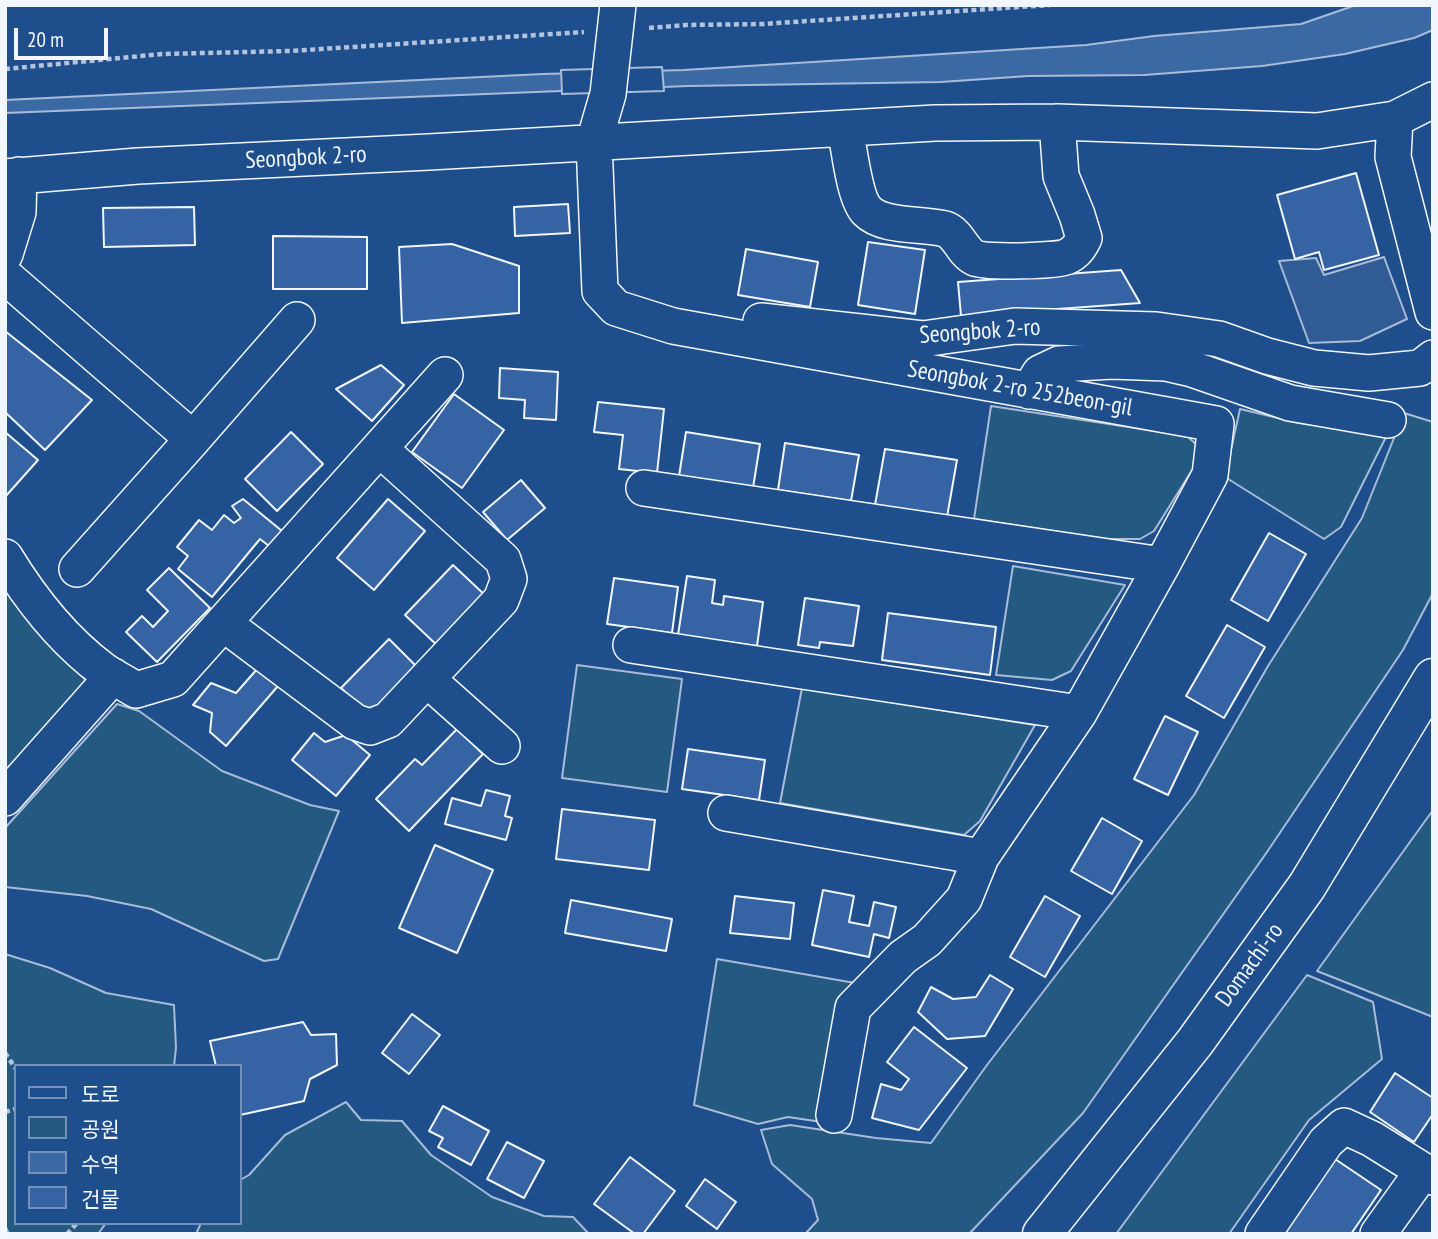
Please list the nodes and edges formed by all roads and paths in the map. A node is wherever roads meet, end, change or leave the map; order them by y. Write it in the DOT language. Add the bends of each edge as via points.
graph roads {
  1 [pos="1050,5"];
  2 [pos="616,18"];
  3 [pos="5,69"];
  4 [pos="1433,100"];
  5 [pos="1395,119"];
  6 [pos="1057,122"];
  7 [pos="845,128"];
  8 [pos="594,142"];
  9 [pos="12,176"];
  10 [pos="5,254"];
  11 [pos="5,276"];
  12 [pos="1433,312"];
  13 [pos="297,320"];
  14 [pos="673,326"];
  15 [pos="1433,358"];
  16 [pos="444,375"];
  17 [pos="1219,379"];
  18 [pos="1029,391"];
  19 [pos="1388,420"];
  20 [pos="1216,424"];
  21 [pos="192,439"];
  22 [pos="380,449"];
  23 [pos="644,488"];
  24 [pos="10,565"];
  25 [pos="1162,565"];
  26 [pos="77,569"];
  27 [pos="223,623"];
  28 [pos="631,645"];
  29 [pos="113,676"];
  30 [pos="1433,678"];
  31 [pos="427,679"];
  32 [pos="1079,713"];
  33 [pos="502,746"];
  34 [pos="5,799"];
  35 [pos="726,813"];
  36 [pos="981,857"];
  37 [pos="834,1115"];
  38 [pos="1428,1174"];
  39 [pos="1042,1234"];
  40 [pos="1263,1234"];
  41 [pos="1378,1234"];
  1 -- 2 [label="path" via="763,24 685,25"];
  2 -- 3 [label="path" via="290,51 162,54"];
  2 -- 8 [label="street" via="608,94"];
  4 -- 5 [label="street, Seongbok 2-ro"];
  5 -- 6 [label="street, Seongbok 2-ro" via="1317,131"];
  5 -- 12 [label="street" via="1393,158"];
  6 -- 7 [label="street, Seongbok 2-ro"];
  6 -- 7 [label="street" via="1061,176 1084,238 1078,250 1064,258 992,261 975,258 945,229 888,221 867,211 858,191"];
  7 -- 8 [label="street, Seongbok 2-ro"];
  8 -- 9 [label="street, Seongbok 2-ro"];
  8 -- 14 [label="street" via="600,291 616,308"];
  9 -- 10 [label="street, Seongbok 2-ro" via="18,212"];
  11 -- 21 [label="street"];
  13 -- 21 [label="street"];
  14 -- 15 [label="street, Seongbok 2-ro" via="703,309 750,320 923,339 1015,326 1156,330 1219,339 1314,368 1369,373 1420,368"];
  14 -- 18 [label="street, Seongbok 2-ro 252beon-gil"];
  16 -- 22 [label="street"];
  17 -- 18 [label="street" via="1167,363 1059,364 1040,373"];
  17 -- 19 [label="street" via="1290,403"];
  17 -- 20 [label="street"];
  18 -- 20 [label="street, Seongbok 2-ro 252beon-gil"];
  20 -- 25 [label="street" via="1209,475"];
  21 -- 26 [label="street"];
  22 -- 27 [label="street"];
  22 -- 31 [label="street" via="503,559 509,579 501,600"];
  23 -- 25 [label="street"];
  24 -- 29 [label="street" via="69,640"];
  25 -- 32 [label="street"];
  27 -- 29 [label="street" via="173,679 136,690"];
  27 -- 31 [label="street" via="355,722 370,727 388,720"];
  28 -- 32 [label="street"];
  29 -- 34 [label="street"];
  30 -- 39 [label="main road, Domachi-ro" via="1307,886 1195,1042"];
  31 -- 33 [label="street"];
  32 -- 36 [label="street"];
  35 -- 36 [label="street"];
  36 -- 37 [label="street" via="964,899 853,1009"];
  38 -- 40 [label="street" via="1344,1126 1326,1142"];
  38 -- 41 [label="street"];
}
